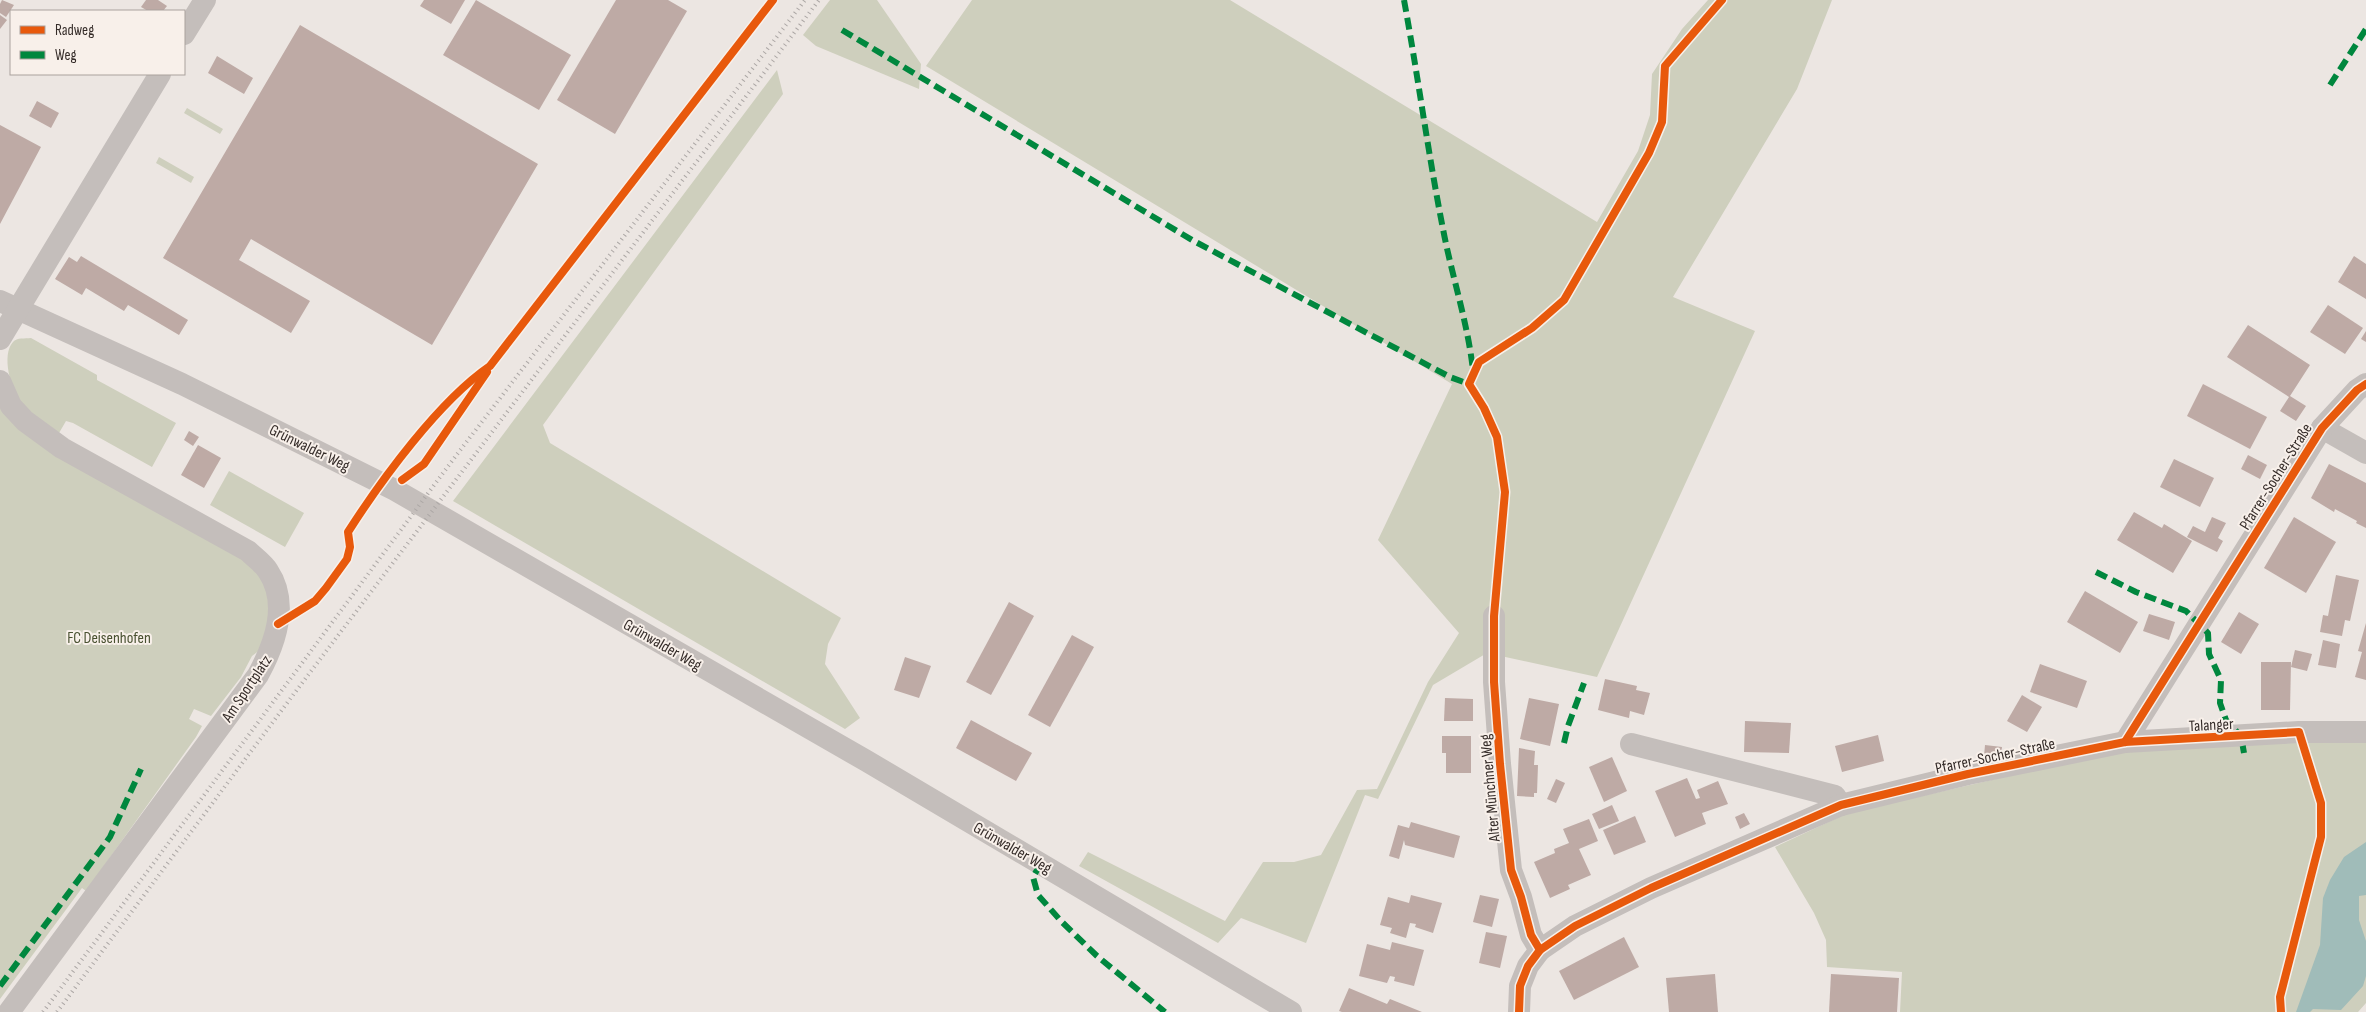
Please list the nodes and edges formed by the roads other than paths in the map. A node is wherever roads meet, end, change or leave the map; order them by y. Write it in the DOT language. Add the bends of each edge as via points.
graph roads {
  1 [pos="205,0"];
  2 [pos="185,32"];
  3 [pos="159,75"];
  4 [pos="9,305"];
  5 [pos="0,338"];
  6 [pos="0,381"];
  7 [pos="2366,384"];
  8 [pos="2322,428"];
  9 [pos="2366,453"];
  10 [pos="1494,616"];
  11 [pos="2366,732"];
  12 [pos="2125,742"];
  13 [pos="1631,744"];
  14 [pos="1840,805"];
  15 [pos="1540,950"];
  16 [pos="9,1012"];
  17 [pos="1291,1012"];
  18 [pos="1519,1012"];
  1 -- 2 [label="street"];
  3 -- 4 [label="street"];
  4 -- 5 [label="street"];
  4 -- 17 [label="street, Grünwalder Weg" via="182,384 395,490 890,775"];
  6 -- 16 [label="street, Am Sportplatz" via="11,406 25,421 62,448 248,551 268,571 277,592 278,617 272,649 258,675"];
  7 -- 8 [label="street, Pfarrer-Socher-Straße"];
  8 -- 9 [label="street"];
  8 -- 12 [label="street, Pfarrer-Socher-Straße"];
  10 -- 15 [label="street, Alter Münchner Weg" via="1495,691 1511,870 1522,897 1531,935"];
  11 -- 12 [label="street, Talanger" via="2299,732"];
  12 -- 14 [label="street, Pfarrer-Socher-Straße" via="1968,774"];
  13 -- 14 [label="street" via="1835,796"];
  14 -- 15 [label="street, Pfarrer-Socher-Straße" via="1651,888 1574,926"];
  15 -- 18 [label="street, Pfarrer-Socher-Straße" via="1528,966 1520,986"];
}
